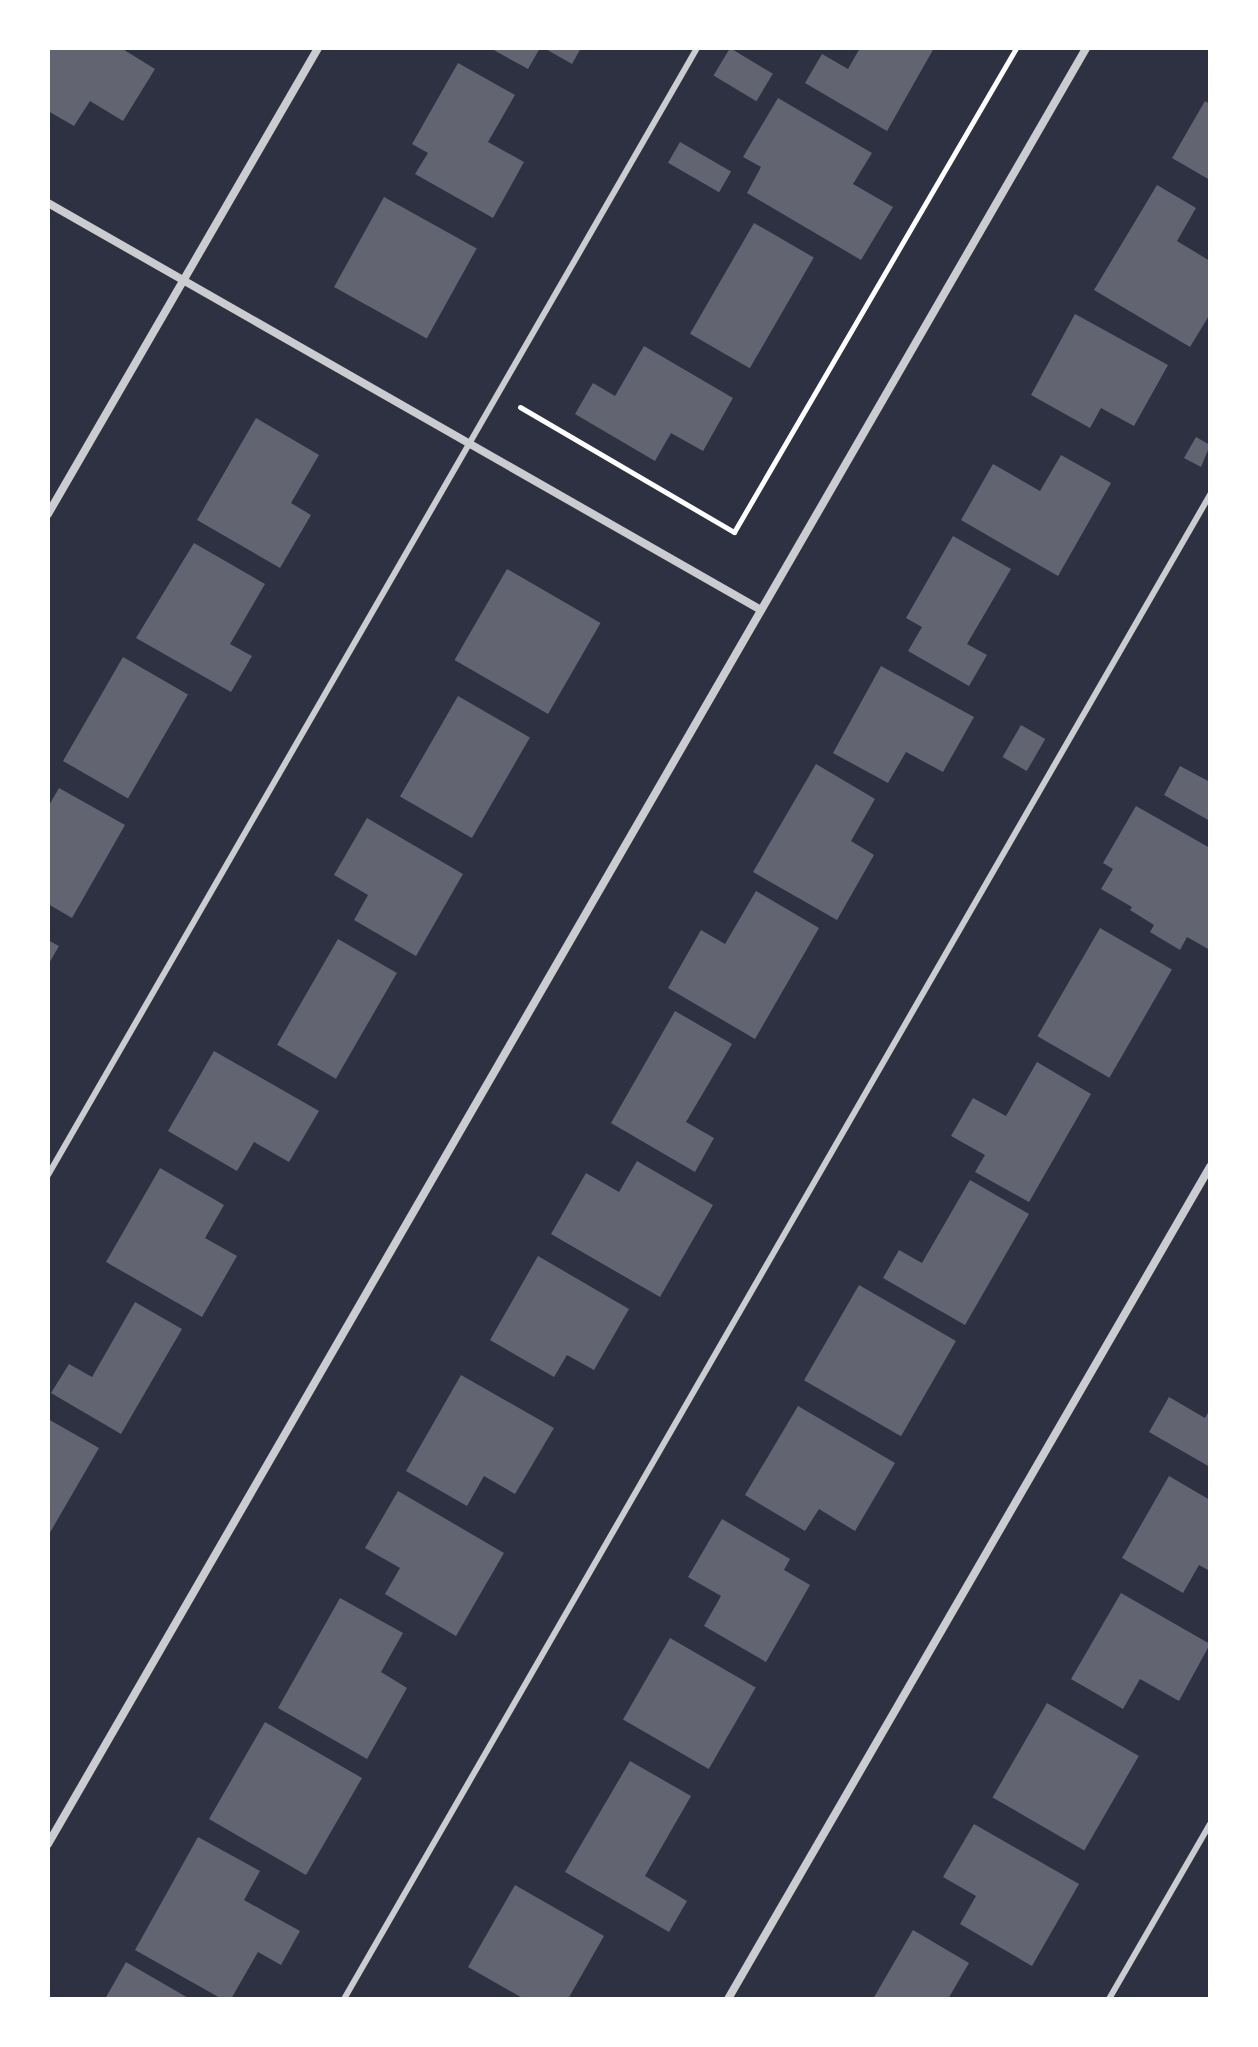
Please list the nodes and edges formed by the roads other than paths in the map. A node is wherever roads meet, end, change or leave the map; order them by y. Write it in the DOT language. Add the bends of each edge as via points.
graph roads {
  1 [pos="318,48"];
  2 [pos="697,48"];
  3 [pos="1086,48"];
  4 [pos="48,203"];
  5 [pos="184,281"];
  6 [pos="469,443"];
  7 [pos="1210,495"];
  8 [pos="48,514"];
  9 [pos="761,610"];
  10 [pos="1210,1167"];
  11 [pos="48,1175"];
  12 [pos="1210,1824"];
  13 [pos="48,1844"];
  14 [pos="344,1999"];
  15 [pos="728,1999"];
  16 [pos="1109,1999"];
  1 -- 5 [label="street"];
  2 -- 6 [label="lane"];
  3 -- 9 [label="street"];
  4 -- 5 [label="street"];
  5 -- 6 [label="street"];
  5 -- 8 [label="street"];
  6 -- 9 [label="street"];
  6 -- 11 [label="lane"];
  7 -- 14 [label="lane"];
  9 -- 13 [label="street"];
  10 -- 15 [label="street"];
  12 -- 16 [label="lane"];
}
